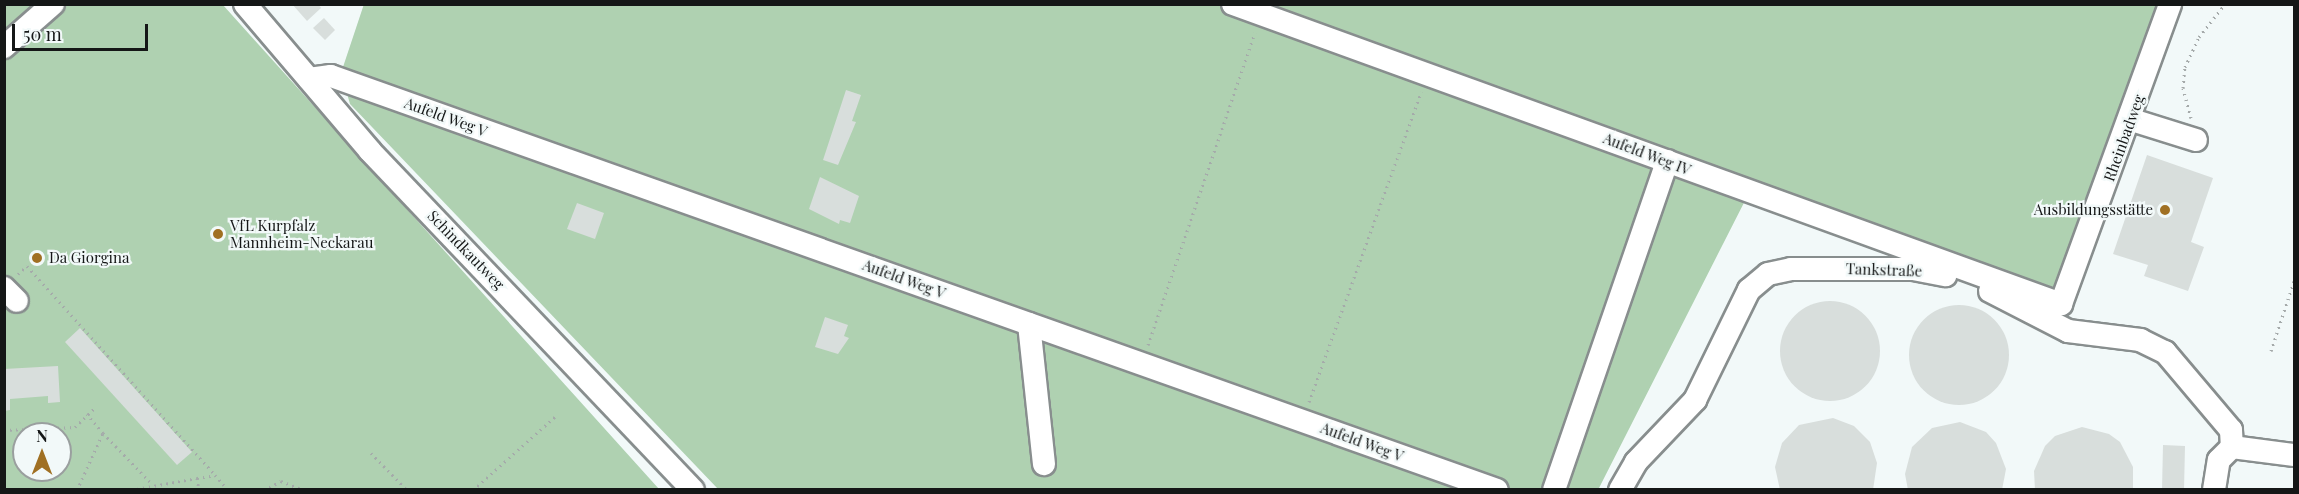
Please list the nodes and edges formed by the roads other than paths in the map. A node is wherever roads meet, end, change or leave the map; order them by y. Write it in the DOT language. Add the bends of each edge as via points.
graph roads {
  1 [pos="53,4"];
  2 [pos="245,4"];
  3 [pos="1233,4"];
  4 [pos="2170,4"];
  5 [pos="4,47"];
  6 [pos="309,79"];
  7 [pos="2132,120"];
  8 [pos="2196,140"];
  9 [pos="1667,161"];
  10 [pos="2061,304"];
  11 [pos="1029,324"];
  12 [pos="2232,447"];
  13 [pos="2295,455"];
  14 [pos="1044,464"];
  15 [pos="693,489"];
  16 [pos="1497,489"];
  17 [pos="1554,489"];
  18 [pos="1620,489"];
  19 [pos="2214,489"];
  1 -- 5 [label="street"];
  2 -- 6 [label="street, Schindkautweg"];
  3 -- 9 [label="street, Aufeld Weg IV"];
  4 -- 7 [label="street, Rheinbadweg"];
  6 -- 11 [label="street, Aufeld Weg V" via="331,76"];
  6 -- 15 [label="street, Schindkautweg" via="370,151"];
  7 -- 8 [label="street"];
  7 -- 10 [label="street, Rheinbadweg"];
  9 -- 10 [label="street, Aufeld Weg IV"];
  9 -- 17 [label="street"];
  11 -- 14 [label="street"];
  11 -- 16 [label="street, Aufeld Weg V"];
  12 -- 13 [label="street"];
  12 -- 18 [label="street, Tankstraße" via="2231,430 2207,397 2165,352 2140,340 2068,332 1952,276 1913,269 1791,269 1768,273 1749,290 1695,400 1636,462"];
  12 -- 19 [label="street" via="2219,460"];
}
